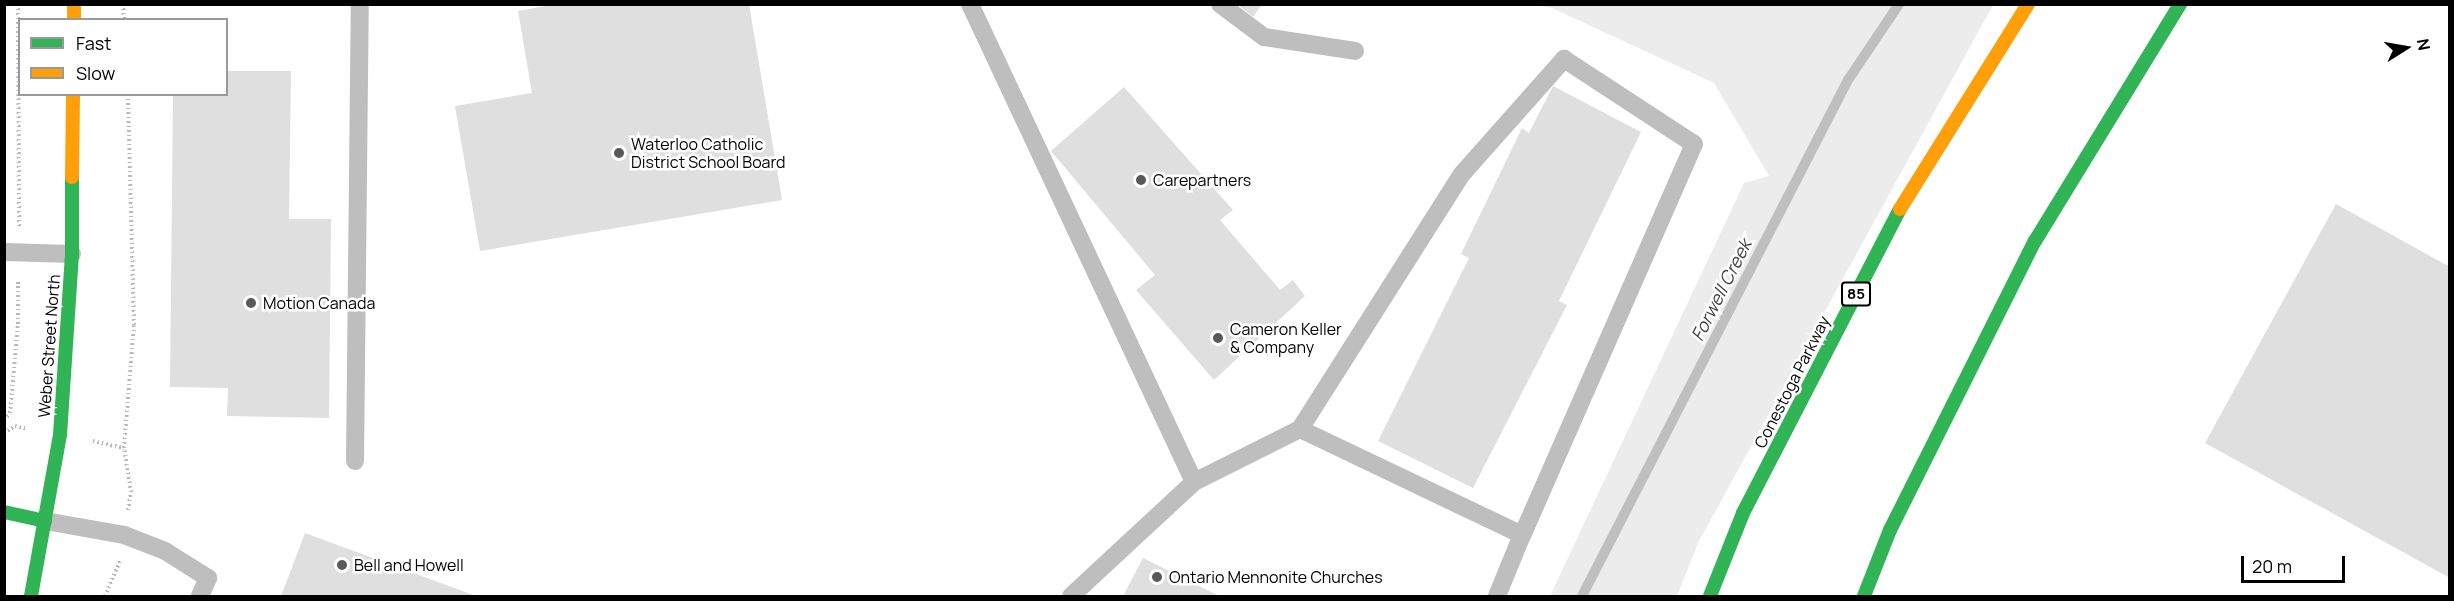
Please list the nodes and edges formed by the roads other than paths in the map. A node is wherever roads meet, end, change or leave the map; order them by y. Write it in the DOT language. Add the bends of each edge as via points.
graph roads {
  1 [pos="360,4"];
  2 [pos="970,4"];
  3 [pos="1220,4"];
  4 [pos="2028,4"];
  5 [pos="2180,4"];
  6 [pos="1355,51"];
  7 [pos="73,96"];
  8 [pos="11,251"];
  9 [pos="72,254"];
  10 [pos="1300,429"];
  11 [pos="355,461"];
  12 [pos="1194,482"];
  13 [pos="4,512"];
  14 [pos="45,521"];
  15 [pos="1522,535"];
  16 [pos="31,597"];
  17 [pos="200,597"];
  18 [pos="1071,597"];
  19 [pos="1497,597"];
  20 [pos="1710,597"];
  21 [pos="1864,597"];
  1 -- 11 [label="lane"];
  2 -- 12 [label="lane"];
  3 -- 6 [label="lane" via="1264,37"];
  4 -- 20 [label="main road, Conestoga Parkway / 85" via="1912,186 1743,513"];
  5 -- 21 [label="main road" via="2035,241 1890,530"];
  7 -- 9 [label="main road, Weber Street North"];
  8 -- 9 [label="lane"];
  9 -- 14 [label="main road, Weber Street North" via="60,435"];
  10 -- 12 [label="lane"];
  10 -- 15 [label="lane"];
  10 -- 15 [label="lane" via="1462,174 1564,59 1694,144"];
  12 -- 18 [label="lane"];
  13 -- 14 [label="main road"];
  14 -- 16 [label="main road, Weber Street North"];
  14 -- 17 [label="lane" via="124,535 165,551 208,578"];
  15 -- 19 [label="lane"];
}
